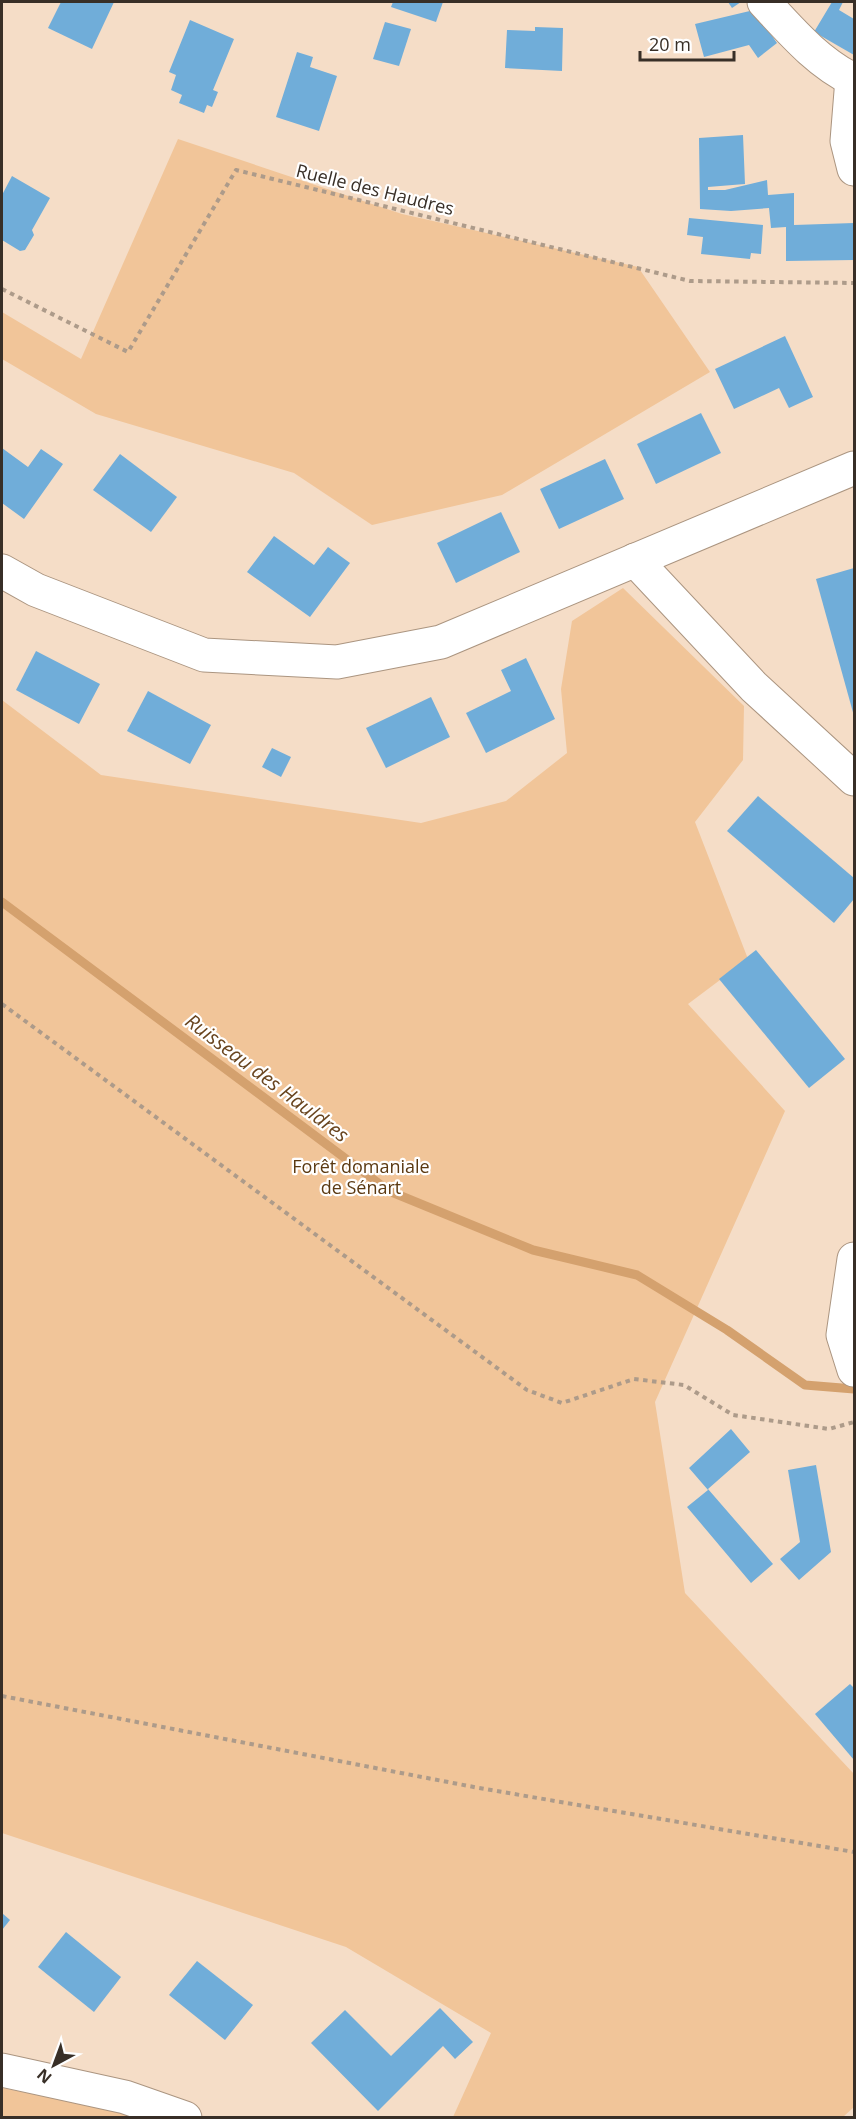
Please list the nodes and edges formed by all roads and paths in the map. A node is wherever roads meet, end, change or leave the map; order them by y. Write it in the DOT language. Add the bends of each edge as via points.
graph roads {
  1 [pos="764,2"];
  2 [pos="853,80"];
  3 [pos="855,169"];
  4 [pos="855,283"];
  5 [pos="2,289"];
  6 [pos="855,468"];
  7 [pos="635,560"];
  8 [pos="2,571"];
  9 [pos="855,779"];
  10 [pos="2,1004"];
  11 [pos="855,1259"];
  12 [pos="855,1370"];
  13 [pos="855,1422"];
  14 [pos="2,1696"];
  15 [pos="855,1852"];
  16 [pos="2,2070"];
  17 [pos="185,2118"];
  1 -- 2 [label="street" via="797,38"];
  2 -- 3 [label="street" via="847,141"];
  4 -- 5 [label="path, Ruelle des Haudres" via="690,281 236,170 128,352"];
  6 -- 7 [label="street"];
  7 -- 8 [label="street" via="441,642 337,662 204,655 36,590"];
  7 -- 9 [label="street" via="754,687"];
  10 -- 13 [label="path" via="527,1390 562,1403 634,1379 684,1385 733,1415 829,1429"];
  11 -- 12 [label="street" via="843,1335"];
  14 -- 15 [label="path" via="479,1788"];
  16 -- 17 [label="street" via="125,2097"];
}
